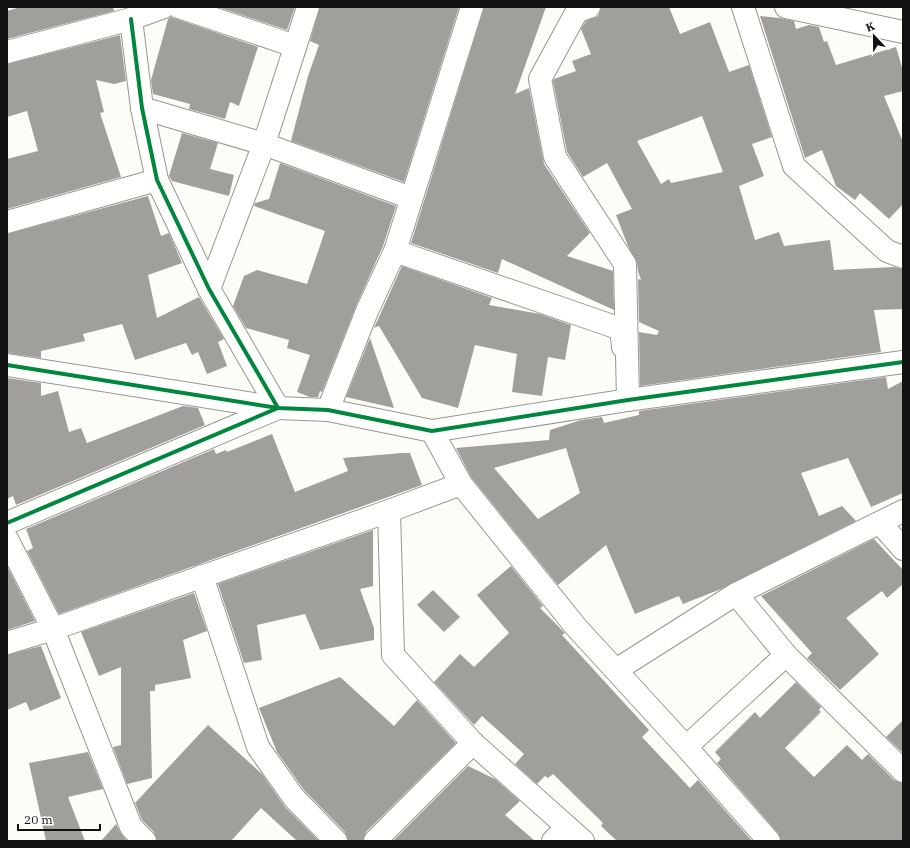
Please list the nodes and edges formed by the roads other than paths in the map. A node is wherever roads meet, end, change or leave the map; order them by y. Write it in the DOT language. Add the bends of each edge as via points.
graph roads {
  1 [pos="164,7"];
  2 [pos="180,7"];
  3 [pos="308,7"];
  4 [pos="472,7"];
  5 [pos="590,7"];
  6 [pos="743,7"];
  7 [pos="786,7"];
  8 [pos="850,13"];
  9 [pos="131,19"];
  10 [pos="903,32"];
  11 [pos="295,46"];
  12 [pos="7,52"];
  13 [pos="142,108"];
  14 [pos="264,144"];
  15 [pos="157,180"];
  16 [pos="411,198"];
  17 [pos="7,222"];
  18 [pos="395,251"];
  19 [pos="903,256"];
  20 [pos="209,289"];
  21 [pos="903,362"];
  22 [pos="7,365"];
  23 [pos="628,400"];
  24 [pos="278,408"];
  25 [pos="328,410"];
  26 [pos="432,431"];
  27 [pos="461,484"];
  28 [pos="389,511"];
  29 [pos="903,511"];
  30 [pos="7,523"];
  31 [pos="881,524"];
  32 [pos="7,539"];
  33 [pos="903,549"];
  34 [pos="202,576"];
  35 [pos="736,594"];
  36 [pos="53,629"];
  37 [pos="7,643"];
  38 [pos="786,656"];
  39 [pos="616,670"];
  40 [pos="474,743"];
  41 [pos="686,747"];
  42 [pos="903,771"];
  43 [pos="568,836"];
  44 [pos="145,841"];
  45 [pos="336,841"];
  46 [pos="375,841"];
  47 [pos="769,841"];
  1 -- 9 [label="street"];
  2 -- 11 [label="street"];
  3 -- 11 [label="street"];
  4 -- 16 [label="street"];
  5 -- 23 [label="street" via="577,11 540,79 554,157 625,264"];
  6 -- 19 [label="street" via="794,166 887,251"];
  7 -- 8 [label="street"];
  8 -- 10 [label="street"];
  9 -- 12 [label="street"];
  9 -- 13 [label="street"];
  11 -- 14 [label="street"];
  13 -- 14 [label="street"];
  13 -- 15 [label="street"];
  14 -- 16 [label="street"];
  14 -- 20 [label="street"];
  15 -- 17 [label="street"];
  15 -- 20 [label="street"];
  16 -- 18 [label="street"];
  18 -- 23 [label="street" via="621,329"];
  18 -- 25 [label="street"];
  20 -- 24 [label="street"];
  21 -- 23 [label="street"];
  22 -- 24 [label="street"];
  23 -- 26 [label="street"];
  24 -- 25 [label="street"];
  24 -- 30 [label="street"];
  25 -- 26 [label="street"];
  26 -- 27 [label="street"];
  27 -- 28 [label="street"];
  27 -- 39 [label="street" via="576,627"];
  28 -- 34 [label="street"];
  28 -- 40 [label="street" via="393,655"];
  29 -- 31 [label="street"];
  31 -- 33 [label="street"];
  31 -- 35 [label="street"];
  32 -- 36 [label="street"];
  34 -- 36 [label="street"];
  34 -- 45 [label="street" via="258,747 294,798"];
  35 -- 38 [label="street"];
  35 -- 39 [label="street"];
  36 -- 37 [label="street"];
  36 -- 44 [label="street" via="131,827"];
  38 -- 41 [label="street"];
  38 -- 42 [label="street"];
  39 -- 41 [label="street"];
  40 -- 43 [label="street"];
  40 -- 46 [label="street"];
  41 -- 47 [label="street"];
}
